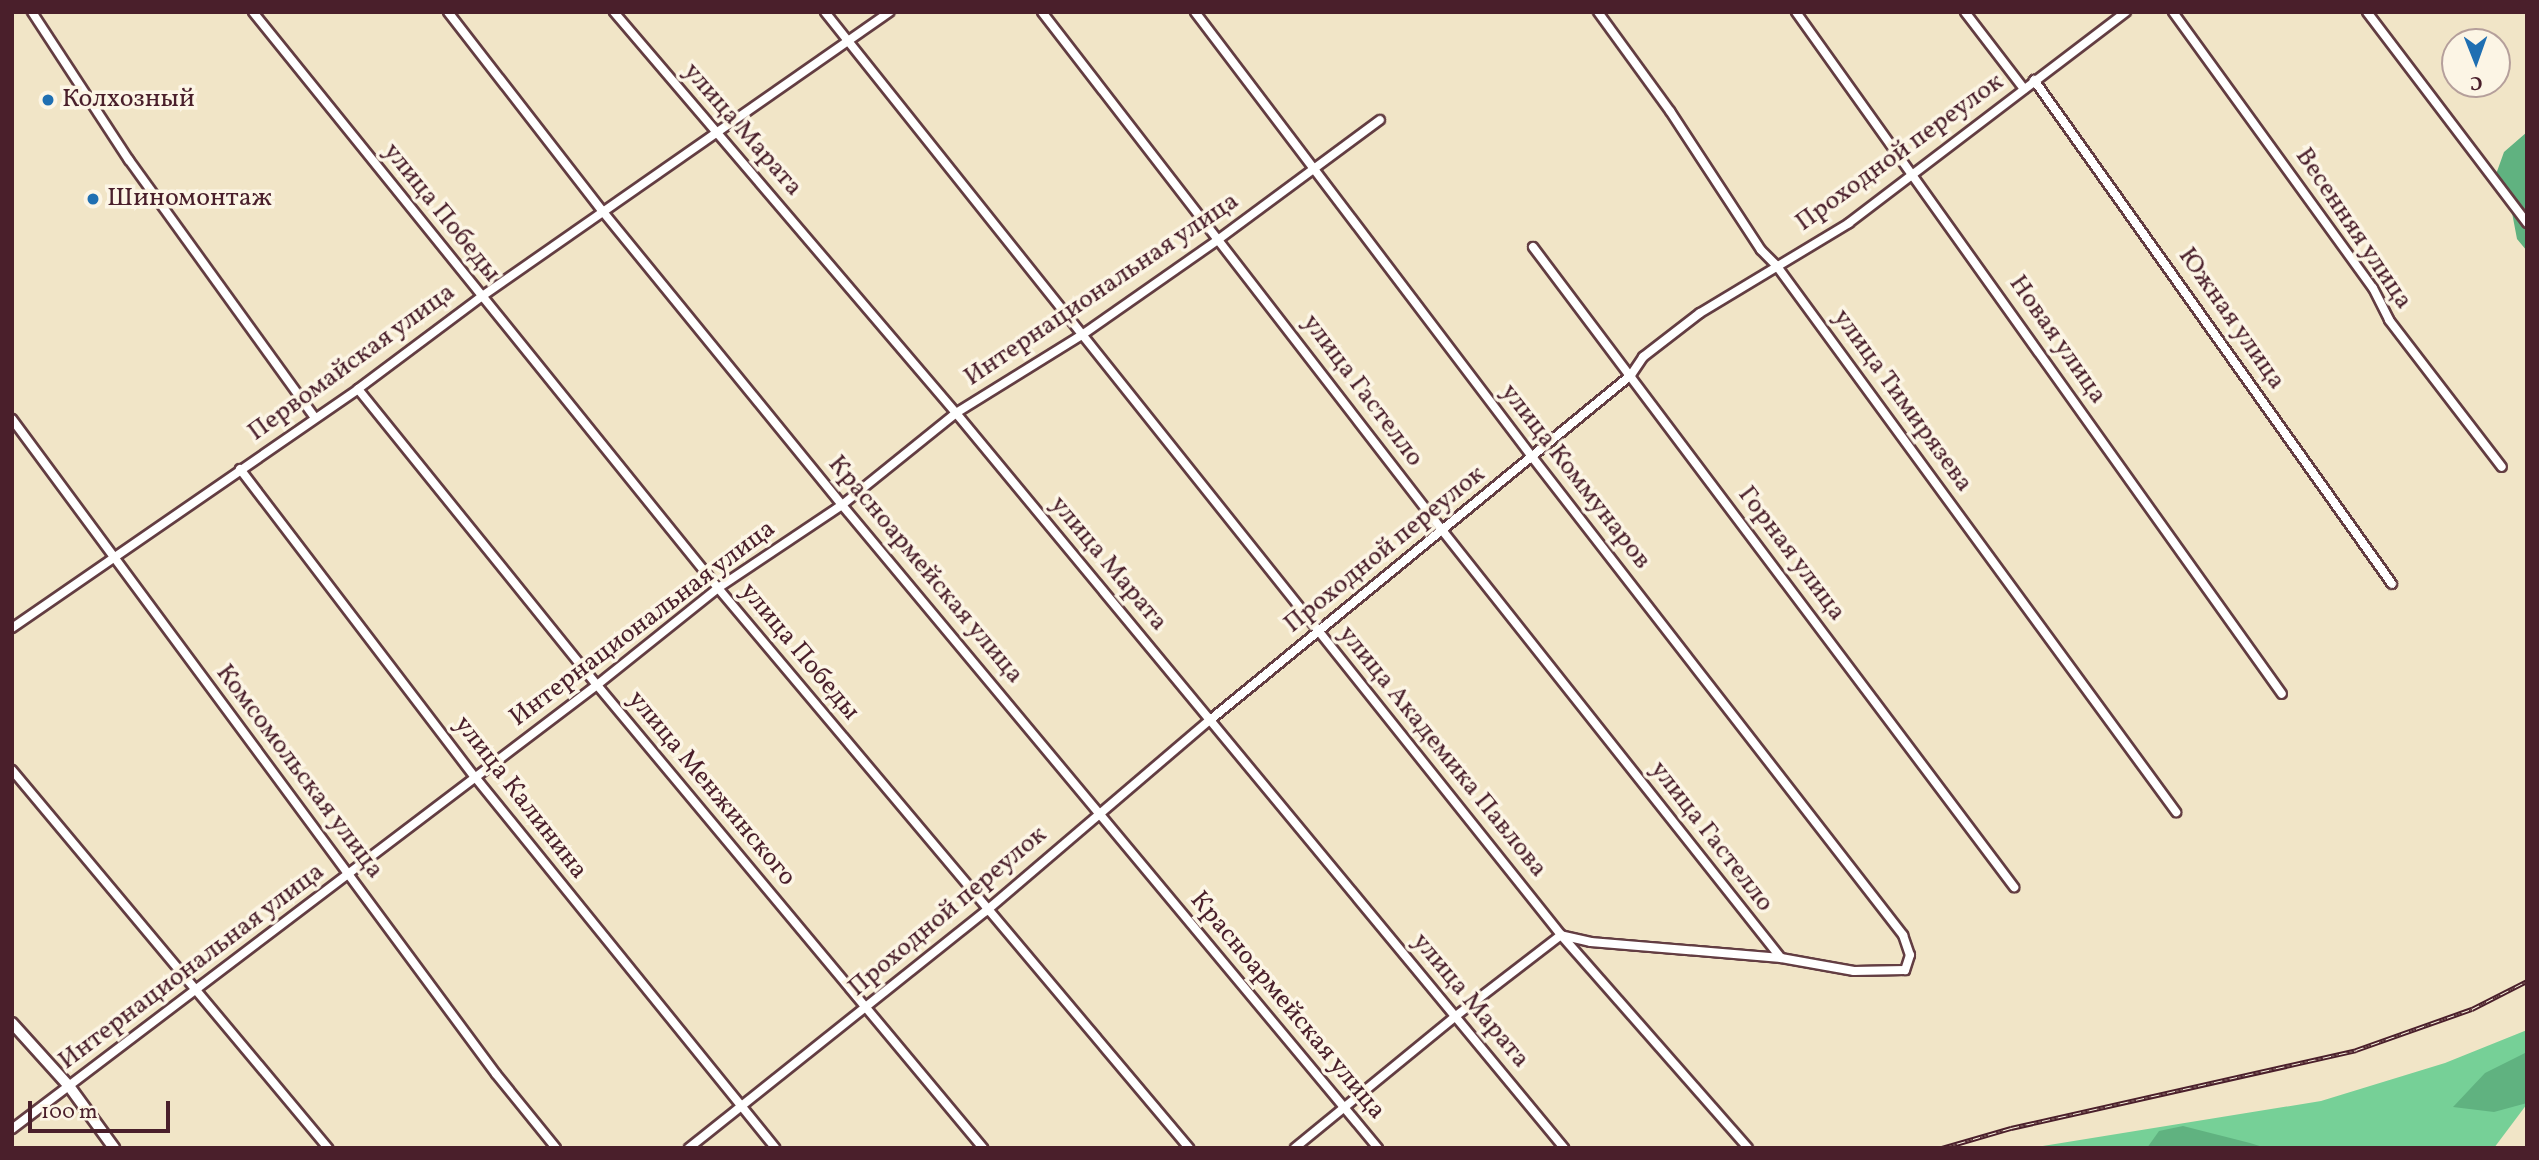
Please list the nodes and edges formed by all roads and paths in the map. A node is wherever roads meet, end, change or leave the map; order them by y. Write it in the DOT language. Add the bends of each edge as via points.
graph roads {
  1 [pos="32,12"];
  2 [pos="253,12"];
  3 [pos="448,12"];
  4 [pos="614,12"];
  5 [pos="825,12"];
  6 [pos="889,12"];
  7 [pos="1042,12"];
  8 [pos="1195,12"];
  9 [pos="1598,12"];
  10 [pos="1796,12"];
  11 [pos="1965,12"];
  12 [pos="2126,12"];
  13 [pos="2173,12"];
  14 [pos="2367,12"];
  15 [pos="848,41"];
  16 [pos="2034,80"];
  17 [pos="2024,89"];
  18 [pos="1380,120"];
  19 [pos="717,133"];
  20 [pos="1314,169"];
  21 [pos="1913,172"];
  22 [pos="604,213"];
  23 [pos="2527,223"];
  24 [pos="1219,239"];
  25 [pos="1533,247"];
  26 [pos="1776,265"];
  27 [pos="481,297"];
  28 [pos="1082,335"];
  29 [pos="1631,376"];
  30 [pos="358,389"];
  31 [pos="956,413"];
  32 [pos="315,418"];
  33 [pos="12,419"];
  34 [pos="1533,458"];
  35 [pos="2502,467"];
  36 [pos="240,469"];
  37 [pos="842,505"];
  38 [pos="1442,530"];
  39 [pos="113,558"];
  40 [pos="2392,584"];
  41 [pos="718,588"];
  42 [pos="12,628"];
  43 [pos="1319,631"];
  44 [pos="597,685"];
  45 [pos="2282,694"];
  46 [pos="1210,720"];
  47 [pos="12,770"];
  48 [pos="475,777"];
  49 [pos="2176,812"];
  50 [pos="1099,813"];
  51 [pos="349,874"];
  52 [pos="2014,887"];
  53 [pos="986,911"];
  54 [pos="1561,935"];
  55 [pos="1781,958"];
  56 [pos="194,990"];
  57 [pos="866,1007"];
  58 [pos="1456,1016"];
  59 [pos="12,1023"];
  60 [pos="69,1086"];
  61 [pos="739,1107"];
  62 [pos="1344,1108"];
  63 [pos="12,1129"];
  64 [pos="114,1148"];
  65 [pos="328,1148"];
  66 [pos="556,1148"];
  67 [pos="689,1148"];
  68 [pos="775,1148"];
  69 [pos="983,1148"];
  70 [pos="1189,1148"];
  71 [pos="1295,1148"];
  72 [pos="1378,1148"];
  73 [pos="1564,1148"];
  74 [pos="1748,1148"];
  1 -- 32 [label="street" via="136,170"];
  2 -- 27 [label="street, улица Победы"];
  3 -- 22 [label="street, Красноармейская улица"];
  4 -- 19 [label="street, улица Марата"];
  5 -- 15 [label="street, улица Академика Павлова"];
  6 -- 15 [label="street, Первомайская улица"];
  7 -- 24 [label="street, улица Гастелло"];
  8 -- 20 [label="street, улица Коммунаров"];
  9 -- 26 [label="street, улица Тимирязева" via="1761,250"];
  10 -- 21 [label="street, Новая улица"];
  11 -- 17 [label="street"];
  12 -- 16 [label="street, Проходной переулок"];
  13 -- 35 [label="street, Весенняя улица" via="2374,288 2389,320"];
  14 -- 23 [label="street"];
  15 -- 19 [label="street, Первомайская улица"];
  15 -- 28 [label="street, улица Академика Павлова"];
  16 -- 17 [label="street, Проходной переулок"];
  16 -- 40 [label="street, Южная улица"];
  17 -- 21 [label="street, Проходной переулок"];
  18 -- 20 [label="street, Интернациональная улица"];
  19 -- 22 [label="street, Первомайская улица"];
  19 -- 31 [label="street, улица Марата"];
  20 -- 24 [label="street, Интернациональная улица"];
  20 -- 34 [label="street, улица Коммунаров"];
  21 -- 26 [label="street, Проходной переулок" via="1849,223"];
  21 -- 45 [label="street, Новая улица"];
  22 -- 27 [label="street, Первомайская улица"];
  22 -- 37 [label="street, Красноармейская улица"];
  24 -- 28 [label="street, Интернациональная улица"];
  24 -- 38 [label="street, улица Гастелло"];
  25 -- 29 [label="street, Горная улица"];
  26 -- 29 [label="street, Проходной переулок" via="1690,321 1643,357"];
  26 -- 49 [label="street, улица Тимирязева"];
  27 -- 30 [label="street, Первомайская улица"];
  27 -- 41 [label="street, улица Победы"];
  28 -- 31 [label="street, Интернациональная улица"];
  28 -- 43 [label="street, улица Академика Павлова"];
  29 -- 34 [label="street, Проходной переулок"];
  29 -- 52 [label="street, Горная улица"];
  30 -- 32 [label="street, Первомайская улица"];
  30 -- 44 [label="street, улица Менжинского"];
  31 -- 37 [label="street, Интернациональная улица"];
  31 -- 46 [label="street, улица Марата"];
  32 -- 36 [label="street, Первомайская улица"];
  33 -- 39 [label="street, Комсомольская улица"];
  34 -- 38 [label="street, Проходной переулок"];
  34 -- 55 [label="street, улица Коммунаров" via="1903,935 1910,956 1905,970 1854,971"];
  36 -- 39 [label="street, Первомайская улица"];
  36 -- 48 [label="street, улица Калинина"];
  37 -- 41 [label="street, Интернациональная улица"];
  37 -- 50 [label="street, Красноармейская улица"];
  38 -- 43 [label="street, Проходной переулок"];
  38 -- 55 [label="street, улица Гастелло"];
  39 -- 42 [label="street, Первомайская улица"];
  39 -- 51 [label="street, Комсомольская улица"];
  41 -- 44 [label="street, Интернациональная улица"];
  41 -- 53 [label="street, улица Победы"];
  43 -- 46 [label="street, Проходной переулок"];
  43 -- 54 [label="street, улица Академика Павлова"];
  44 -- 48 [label="street, Интернациональная улица"];
  44 -- 57 [label="street, улица Менжинского"];
  46 -- 50 [label="street, Проходной переулок"];
  46 -- 58 [label="street, улица Марата"];
  47 -- 56 [label="street"];
  48 -- 51 [label="street, Интернациональная улица"];
  48 -- 61 [label="street, улица Калинина"];
  50 -- 53 [label="street, Проходной переулок"];
  50 -- 62 [label="street, Красноармейская улица"];
  51 -- 56 [label="street, Интернациональная улица"];
  51 -- 66 [label="street, Комсомольская улица"];
  53 -- 57 [label="street, Проходной переулок"];
  53 -- 70 [label="street, улица Победы"];
  54 -- 55 [label="street" via="1591,942"];
  54 -- 58 [label="street"];
  54 -- 74 [label="street, улица Академика Павлова"];
  56 -- 60 [label="street, Интернациональная улица"];
  56 -- 65 [label="street"];
  57 -- 61 [label="street, Проходной переулок"];
  57 -- 69 [label="street, улица Менжинского"];
  58 -- 62 [label="street"];
  58 -- 73 [label="street, улица Марата"];
  59 -- 60 [label="main road"];
  60 -- 63 [label="street, Интернациональная улица"];
  60 -- 64 [label="main road"];
  61 -- 67 [label="street, Проходной переулок"];
  61 -- 68 [label="street, улица Калинина"];
  62 -- 71 [label="street"];
  62 -- 72 [label="street, Красноармейская улица"];
}
